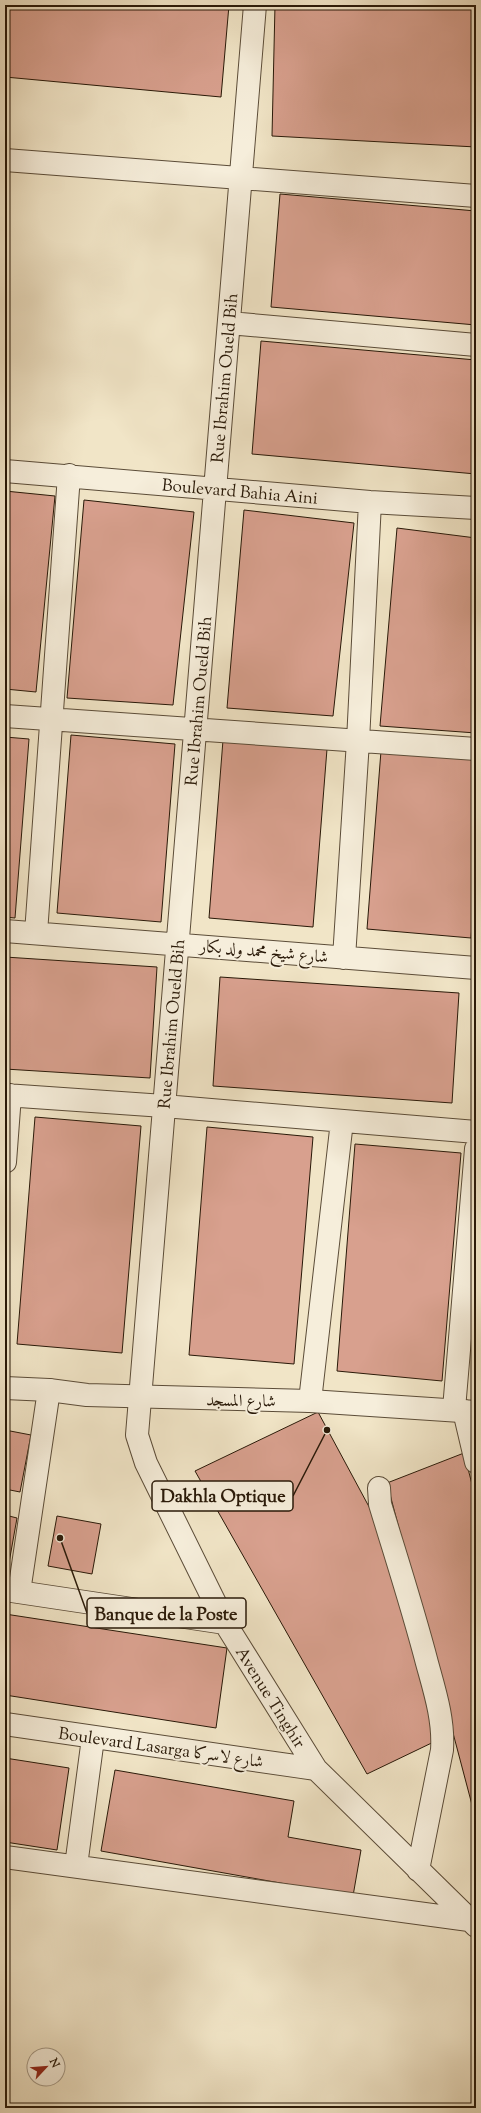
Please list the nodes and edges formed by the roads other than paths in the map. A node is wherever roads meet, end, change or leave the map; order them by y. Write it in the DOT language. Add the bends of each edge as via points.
graph roads {
  1 [pos="255,5"];
  2 [pos="5,160"];
  3 [pos="241,178"];
  4 [pos="476,196"];
  5 [pos="229,322"];
  6 [pos="476,345"];
  7 [pos="5,471"];
  8 [pos="69,476"];
  9 [pos="215,488"];
  10 [pos="370,502"];
  11 [pos="476,508"];
  12 [pos="5,716"];
  13 [pos="51,719"];
  14 [pos="195,729"];
  15 [pos="358,741"];
  16 [pos="476,749"];
  17 [pos="5,930"];
  18 [pos="36,933"];
  19 [pos="178,944"];
  20 [pos="344,958"];
  21 [pos="476,968"];
  22 [pos="8,1095"];
  23 [pos="164,1106"];
  24 [pos="342,1121"];
  25 [pos="476,1132"];
  26 [pos="476,1149"];
  27 [pos="5,1162"];
  28 [pos="5,1388"];
  29 [pos="49,1390"];
  30 [pos="140,1398"];
  31 [pos="310,1401"];
  32 [pos="465,1411"];
  33 [pos="476,1462"];
  34 [pos="379,1488"];
  35 [pos="12,1591"];
  36 [pos="225,1623"];
  37 [pos="5,1724"];
  38 [pos="93,1738"];
  39 [pos="316,1769"];
  40 [pos="5,1857"];
  41 [pos="76,1866"];
  42 [pos="418,1870"];
  43 [pos="473,1923"];
  1 -- 3 [label="street, Rue Ibrahim Oueld Bih"];
  2 -- 3 [label="street"];
  3 -- 4 [label="street"];
  3 -- 5 [label="street, Rue Ibrahim Oueld Bih"];
  5 -- 6 [label="street"];
  5 -- 9 [label="street, Rue Ibrahim Oueld Bih"];
  7 -- 8 [label="street, Boulevard Bahia Aini"];
  8 -- 9 [label="street, Boulevard Bahia Aini"];
  8 -- 13 [label="street"];
  9 -- 10 [label="street, Boulevard Bahia Aini"];
  9 -- 14 [label="street, Rue Ibrahim Oueld Bih"];
  10 -- 11 [label="street, Boulevard Bahia Aini"];
  10 -- 15 [label="street"];
  12 -- 13 [label="street"];
  13 -- 14 [label="street"];
  13 -- 18 [label="street"];
  14 -- 15 [label="street"];
  14 -- 19 [label="street, Rue Ibrahim Oueld Bih"];
  15 -- 16 [label="street"];
  15 -- 20 [label="street"];
  17 -- 18 [label="street, شارع شيخ محمد ولد بكار"];
  18 -- 19 [label="street, شارع شيخ محمد ولد بكار"];
  19 -- 20 [label="street, شارع شيخ محمد ولد بكار"];
  19 -- 23 [label="street, Rue Ibrahim Oueld Bih"];
  20 -- 21 [label="street, شارع شيخ محمد ولد بكار"];
  22 -- 23 [label="street"];
  22 -- 27 [label="street"];
  23 -- 24 [label="street"];
  23 -- 30 [label="street, Rue Ibrahim Oueld Bih"];
  24 -- 25 [label="street"];
  24 -- 31 [label="street"];
  26 -- 32 [label="street"];
  28 -- 29 [label="street, شارع المسجد"];
  29 -- 30 [label="street, شارع المسجد"];
  29 -- 35 [label="street"];
  30 -- 31 [label="street, شارع المسجد"];
  30 -- 36 [label="street, Avenue Tinghir" via="137,1435 140,1448"];
  31 -- 32 [label="street, شارع المسجد"];
  32 -- 33 [label="street"];
  34 -- 42 [label="street" via="380,1504 415,1618 440,1712 443,1735"];
  35 -- 36 [label="street"];
  36 -- 39 [label="street, Avenue Tinghir"];
  37 -- 38 [label="street, Boulevard Lasarga شارع لاسركا"];
  38 -- 39 [label="street, Boulevard Lasarga شارع لاسركا"];
  38 -- 41 [label="street"];
  39 -- 42 [label="street, Avenue Tinghir"];
  40 -- 41 [label="street"];
  41 -- 43 [label="street"];
  42 -- 43 [label="street, Avenue Tinghir"];
}
